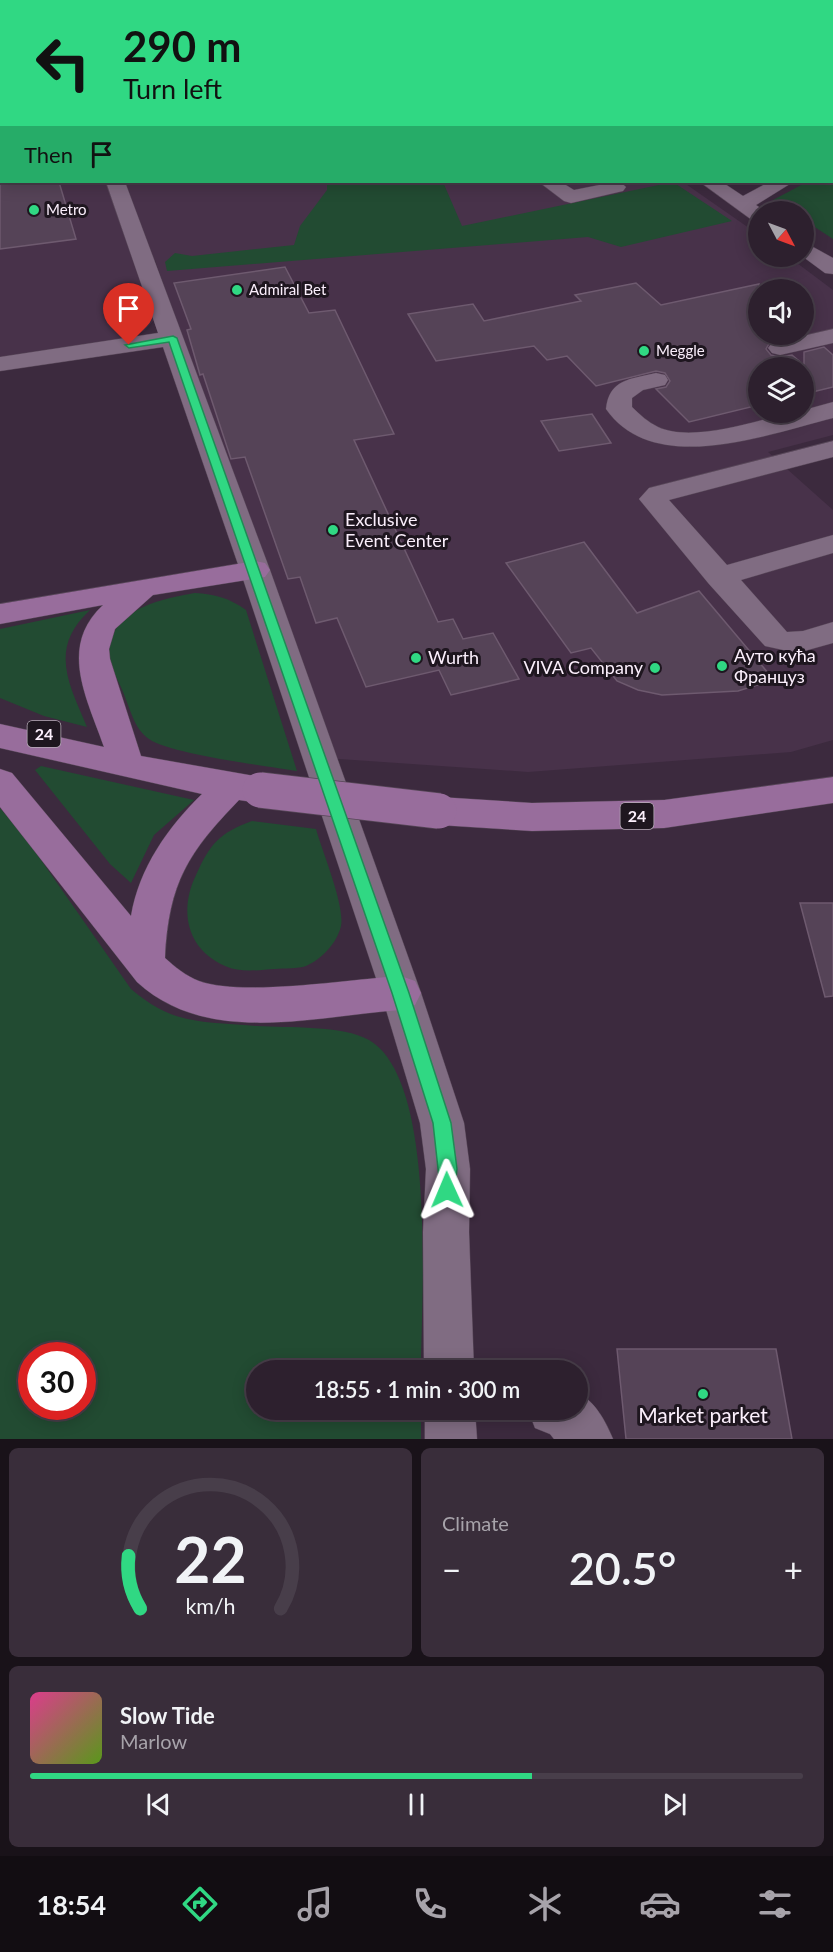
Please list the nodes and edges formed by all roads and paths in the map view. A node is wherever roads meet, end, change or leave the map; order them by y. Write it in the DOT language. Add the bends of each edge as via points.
graph roads {
  1 [pos="115,183"];
  2 [pos="550,183"];
  3 [pos="609,183"];
  4 [pos="711,183"];
  5 [pos="781,183"];
  6 [pos="742,204"];
  7 [pos="748,208"];
  8 [pos="814,254"];
  9 [pos="829,262"];
  10 [pos="833,336"];
  11 [pos="173,338"];
  12 [pos="780,348"];
  13 [pos="0,364"];
  14 [pos="656,380"];
  15 [pos="833,410"];
  16 [pos="833,449"];
  17 [pos="833,544"];
  18 [pos="255,570"];
  19 [pos="719,577"];
  20 [pos="146,587"];
  21 [pos="0,614"];
  22 [pos="833,632"];
  23 [pos="0,713"];
  24 [pos="0,736"];
  25 [pos="87,756"];
  26 [pos="127,766"];
  27 [pos="0,782"];
  28 [pos="245,788"];
  29 [pos="833,790"];
  30 [pos="145,962"];
  31 [pos="400,993"];
  32 [pos="449,1360"];
  33 [pos="450,1420"];
  34 [pos="571,1420"];
  35 [pos="451,1439"];
  36 [pos="587,1439"];
  1 -- 11 [label="street"];
  2 -- 3 [label="street" via="571,197 616,187"];
  4 -- 6 [label="street"];
  5 -- 6 [label="street"];
  6 -- 7 [label="street"];
  8 -- 9 [label="street"];
  10 -- 12 [label="street"];
  11 -- 13 [label="street"];
  11 -- 18 [label="street"];
  14 -- 15 [label="street" via="635,385 620,395 619,409 650,433 676,441 701,441"];
  16 -- 19 [label="street" via="659,494 653,500"];
  17 -- 19 [label="street"];
  18 -- 20 [label="main road"];
  18 -- 31 [label="street"];
  19 -- 22 [label="street" via="776,639 786,644"];
  20 -- 21 [label="main road"];
  20 -- 26 [label="main road" via="108,618 93,649"];
  23 -- 25 [label="main road, 24"];
  24 -- 25 [label="main road, 24"];
  25 -- 26 [label="main road, 24"];
  26 -- 28 [label="main road, 24"];
  27 -- 30 [label="main road"];
  28 -- 29 [label="main road, 24, bridge" via="440,811 532,817 664,814"];
  28 -- 30 [label="main road" via="187,832 162,872 149,910"];
  30 -- 31 [label="main road" via="171,987 216,1004 249,1006"];
  31 -- 32 [label="street" via="442,1123 448,1169"];
  33 -- 35 [label="street"];
  34 -- 36 [label="street"];
}
